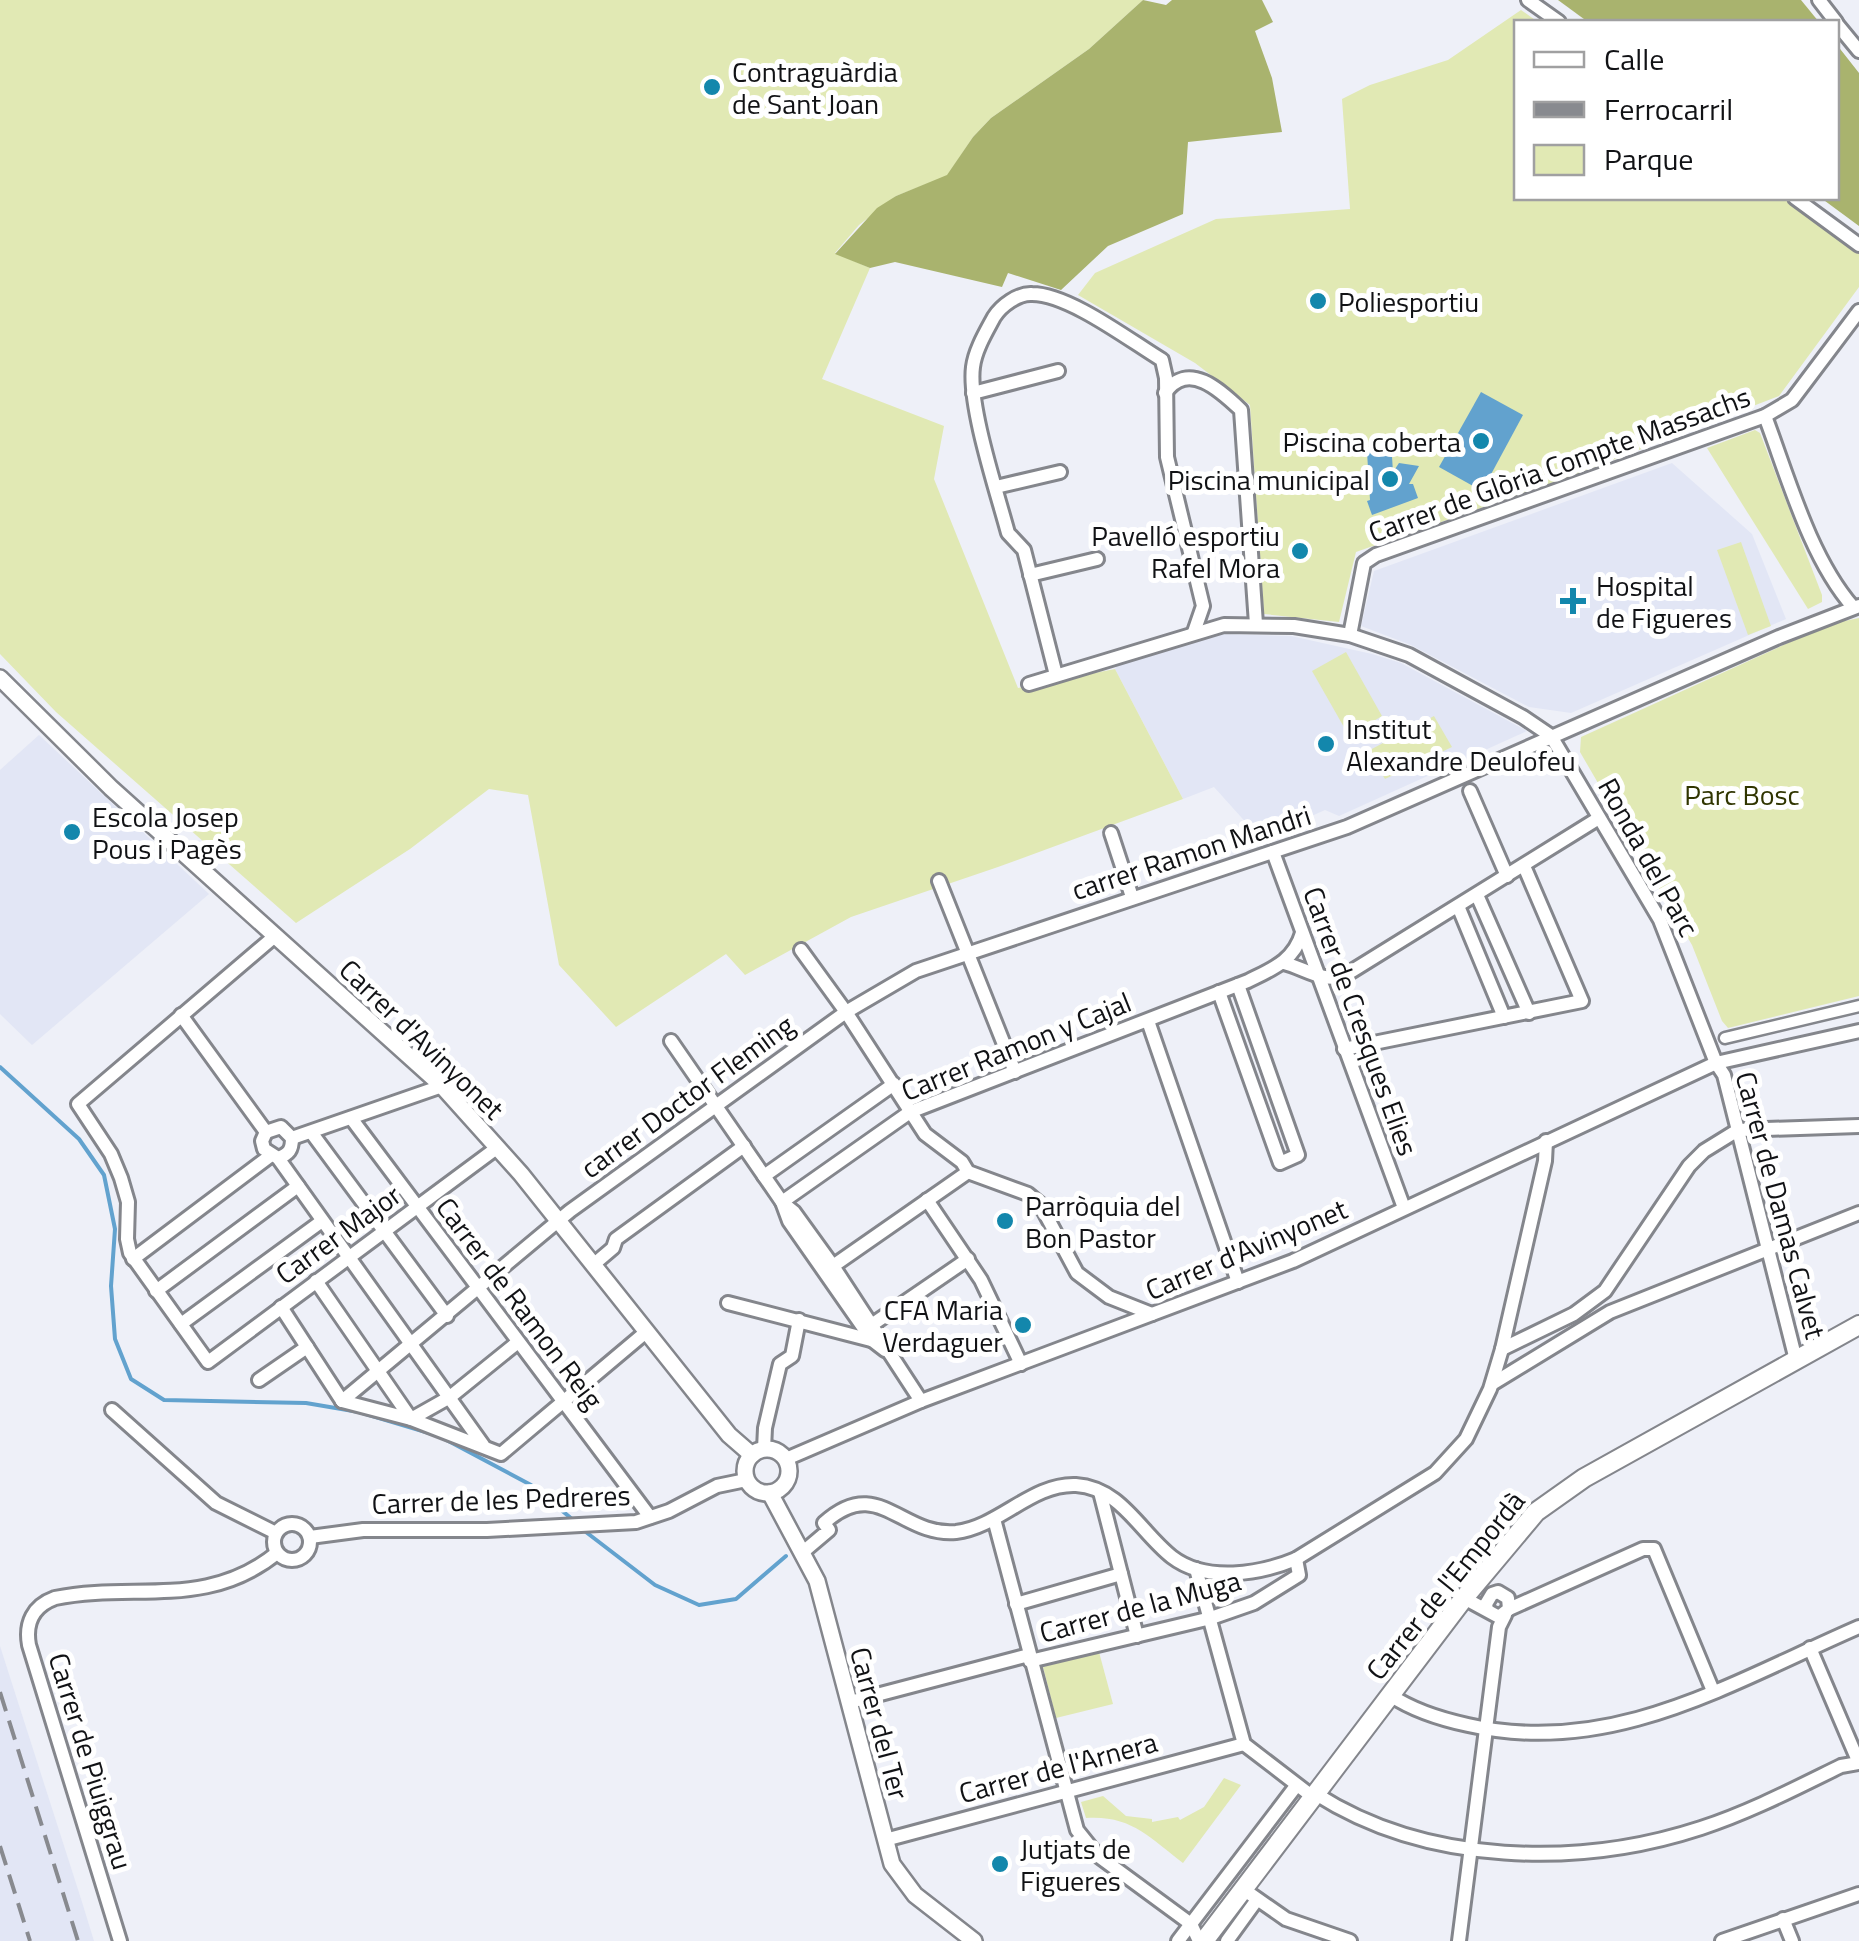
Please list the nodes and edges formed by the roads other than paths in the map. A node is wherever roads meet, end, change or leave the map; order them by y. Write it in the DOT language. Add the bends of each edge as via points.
graph roads {
  1 [pos="1528,0"];
  2 [pos="1556,20"];
  3 [pos="1839,27"];
  4 [pos="1859,52"];
  5 [pos="1798,200"];
  6 [pos="1859,245"];
  7 [pos="1859,311"];
  8 [pos="1058,371"];
  9 [pos="973,393"];
  10 [pos="1164,395"];
  11 [pos="1765,416"];
  12 [pos="1060,472"];
  13 [pos="996,487"];
  14 [pos="1096,559"];
  15 [pos="1030,574"];
  16 [pos="1204,606"];
  17 [pos="1856,607"];
  18 [pos="1256,624"];
  19 [pos="1224,625"];
  20 [pos="1194,632"];
  21 [pos="1350,635"];
  22 [pos="1056,675"];
  23 [pos="0,678"];
  24 [pos="1029,684"];
  25 [pos="1551,736"];
  26 [pos="1470,791"];
  27 [pos="1599,818"];
  28 [pos="1111,833"];
  29 [pos="1272,852"];
  30 [pos="1524,866"];
  31 [pos="1506,876"];
  32 [pos="940,881"];
  33 [pos="1477,895"];
  34 [pos="1132,898"];
  35 [pos="1458,906"];
  36 [pos="1302,934"];
  37 [pos="275,936"];
  38 [pos="801,950"];
  39 [pos="969,952"];
  40 [pos="1284,963"];
  41 [pos="1320,977"];
  42 [pos="1238,985"];
  43 [pos="1220,992"];
  44 [pos="1859,1006"];
  45 [pos="846,1012"];
  46 [pos="1529,1012"];
  47 [pos="181,1015"];
  48 [pos="1504,1017"];
  49 [pos="1148,1020"];
  50 [pos="1859,1030"];
  51 [pos="1725,1038"];
  52 [pos="671,1041"];
  53 [pos="1344,1049"];
  54 [pos="1716,1063"];
  55 [pos="1015,1072"];
  56 [pos="894,1084"];
  57 [pos="442,1086"];
  58 [pos="717,1105"];
  59 [pos="910,1112"];
  60 [pos="351,1118"];
  61 [pos="1859,1126"];
  62 [pos="1738,1130"];
  63 [pos="266,1132"];
  64 [pos="311,1132"];
  65 [pos="292,1138"];
  66 [pos="1546,1141"];
  67 [pos="744,1146"];
  68 [pos="498,1147"];
  69 [pos="274,1157"];
  70 [pos="968,1172"];
  71 [pos="764,1176"];
  72 [pos="298,1186"];
  73 [pos="927,1200"];
  74 [pos="782,1202"];
  75 [pos="416,1207"];
  76 [pos="1404,1208"];
  77 [pos="1859,1213"];
  78 [pos="322,1221"];
  79 [pos="558,1221"];
  80 [pos="384,1231"];
  81 [pos="1768,1248"];
  82 [pos="348,1258"];
  83 [pos="968,1259"];
  84 [pos="134,1260"];
  85 [pos="593,1265"];
  86 [pos="833,1266"];
  87 [pos="316,1281"];
  88 [pos="1238,1282"];
  89 [pos="156,1290"];
  90 [pos="479,1290"];
  91 [pos="728,1303"];
  92 [pos="281,1307"];
  93 [pos="1154,1314"];
  94 [pos="446,1316"];
  95 [pos="799,1320"];
  96 [pos="181,1324"];
  97 [pos="873,1324"];
  98 [pos="1859,1326"];
  99 [pos="646,1332"];
  100 [pos="872,1340"];
  101 [pos="518,1342"];
  102 [pos="412,1344"];
  103 [pos="307,1347"];
  104 [pos="1502,1349"];
  105 [pos="885,1350"];
  106 [pos="1796,1360"];
  107 [pos="1021,1364"];
  108 [pos="377,1373"];
  109 [pos="259,1380"];
  110 [pos="1492,1384"];
  111 [pos="450,1397"];
  112 [pos="562,1400"];
  113 [pos="342,1401"];
  114 [pos="920,1401"];
  115 [pos="112,1410"];
  116 [pos="410,1419"];
  117 [pos="484,1446"];
  118 [pos="758,1452"];
  119 [pos="786,1460"];
  120 [pos="746,1480"];
  121 [pos="1100,1492"];
  122 [pos="770,1493"];
  123 [pos="650,1517"];
  124 [pos="994,1519"];
  125 [pos="276,1533"];
  126 [pos="310,1537"];
  127 [pos="803,1552"];
  128 [pos="277,1553"];
  129 [pos="1296,1559"];
  130 [pos="1196,1569"];
  131 [pos="1121,1574"];
  132 [pos="1483,1574"];
  133 [pos="1498,1592"];
  134 [pos="1464,1598"];
  135 [pos="1016,1604"];
  136 [pos="1504,1612"];
  137 [pos="1210,1618"];
  138 [pos="1859,1627"];
  139 [pos="1137,1636"];
  140 [pos="1810,1648"];
  141 [pos="1030,1658"];
  142 [pos="1713,1691"];
  143 [pos="1390,1695"];
  144 [pos="850,1702"];
  145 [pos="1487,1729"];
  146 [pos="1244,1744"];
  147 [pos="1859,1763"];
  148 [pos="1296,1786"];
  149 [pos="1065,1790"];
  150 [pos="1314,1795"];
  151 [pos="885,1840"];
  152 [pos="1471,1848"];
  153 [pos="1859,1894"];
  154 [pos="1250,1895"];
  155 [pos="1784,1920"];
  156 [pos="1192,1924"];
  157 [pos="1729,1940"];
  158 [pos="120,1941"];
  159 [pos="974,1941"];
  160 [pos="1178,1941"];
  161 [pos="1202,1941"];
  162 [pos="1227,1941"];
  163 [pos="1350,1941"];
  164 [pos="1459,1941"];
  165 [pos="1792,1941"];
  1 -- 2 [label="street"];
  3 -- 4 [label="street"];
  5 -- 6 [label="street"];
  7 -- 11 [label="street, Carrer de Glòria Compte Massachs" via="1792,400"];
  8 -- 9 [label="street"];
  9 -- 10 [label="street" via="973,365 1000,307 1029,293 1080,311 1162,360"];
  9 -- 13 [label="street"];
  10 -- 16 [label="street" via="1167,457"];
  10 -- 18 [label="street" via="1172,383 1196,376 1242,410"];
  11 -- 17 [label="street" via="1836,588"];
  11 -- 21 [label="street, Carrer de Glòria Compte Massachs" via="1376,555 1364,562"];
  12 -- 13 [label="street"];
  13 -- 15 [label="street" via="1008,533 1024,550"];
  14 -- 15 [label="street"];
  15 -- 22 [label="street"];
  16 -- 19 [label="street"];
  16 -- 20 [label="street"];
  17 -- 25 [label="street, carrer Ramon Mandri"];
  18 -- 19 [label="street"];
  18 -- 21 [label="street"];
  19 -- 20 [label="street"];
  20 -- 22 [label="street"];
  21 -- 25 [label="street" via="1409,654"];
  22 -- 24 [label="street"];
  23 -- 37 [label="street, Carrer d'Avinyonet"];
  25 -- 27 [label="street, Ronda del Parc"];
  25 -- 29 [label="street, carrer Ramon Mandri" via="1364,820"];
  26 -- 31 [label="street"];
  27 -- 30 [label="street"];
  27 -- 54 [label="street, Ronda del Parc" via="1660,920"];
  28 -- 34 [label="street"];
  29 -- 34 [label="street, carrer Ramon Mandri"];
  29 -- 36 [label="street, Carrer de Cresques Elies"];
  30 -- 31 [label="street"];
  30 -- 46 [label="street" via="1582,1001"];
  31 -- 33 [label="street"];
  32 -- 39 [label="street"];
  33 -- 35 [label="street"];
  33 -- 46 [label="street"];
  34 -- 39 [label="street, carrer Ramon Mandri"];
  35 -- 41 [label="street" via="1344,976"];
  35 -- 48 [label="street"];
  36 -- 40 [label="street"];
  36 -- 41 [label="street, Carrer de Cresques Elies"];
  37 -- 47 [label="street"];
  37 -- 57 [label="street, Carrer d'Avinyonet"];
  38 -- 45 [label="street"];
  39 -- 45 [label="street, carrer Ramon Mandri" via="904,976"];
  39 -- 55 [label="street"];
  40 -- 41 [label="street"];
  40 -- 42 [label="street, Carrer Ramon y Cajal"];
  41 -- 53 [label="street, Carrer de Cresques Elies"];
  42 -- 43 [label="street, Carrer Ramon y Cajal"];
  42 -- 43 [label="street" via="1298,1155 1280,1163"];
  43 -- 49 [label="street, Carrer Ramon y Cajal"];
  44 -- 51 [label="street"];
  45 -- 56 [label="street"];
  45 -- 58 [label="street, carrer Doctor Fleming"];
  46 -- 48 [label="street"];
  47 -- 63 [label="street"];
  47 -- 84 [label="street" via="78,1104 121,1178"];
  48 -- 53 [label="street"];
  49 -- 55 [label="street, Carrer Ramon y Cajal"];
  49 -- 88 [label="street"];
  50 -- 54 [label="street, Carrer d'Avinyonet"];
  52 -- 58 [label="street"];
  53 -- 76 [label="street, Carrer de Cresques Elies"];
  54 -- 62 [label="street, Carrer de Damas Calvet"];
  54 -- 66 [label="street, Carrer d'Avinyonet"];
  55 -- 59 [label="street, Carrer Ramon y Cajal"];
  56 -- 59 [label="street"];
  56 -- 71 [label="street, Carrer Ramon y Cajal"];
  57 -- 60 [label="street"];
  57 -- 68 [label="street, Carrer d'Avinyonet"];
  58 -- 67 [label="street"];
  58 -- 79 [label="street, carrer Doctor Fleming"];
  59 -- 70 [label="street" via="924,1134"];
  59 -- 74 [label="street, Carrer Ramon y Cajal"];
  60 -- 64 [label="street"];
  60 -- 75 [label="street, Carrer de Ramon Reig"];
  61 -- 62 [label="street"];
  62 -- 81 [label="street, Carrer de Damas Calvet"];
  62 -- 104 [label="street" via="1689,1166 1605,1291"];
  63 -- 65 [label="street" via="280,1127"];
  63 -- 69 [label="street" via="264,1149"];
  64 -- 65 [label="street"];
  64 -- 80 [label="street"];
  65 -- 69 [label="street" via="287,1155"];
  66 -- 76 [label="street, Carrer d'Avinyonet"];
  66 -- 104 [label="street"];
  67 -- 71 [label="street"];
  67 -- 85 [label="street" via="616,1239"];
  68 -- 75 [label="street, Carrer Major"];
  68 -- 79 [label="street, Carrer d'Avinyonet"];
  69 -- 72 [label="street"];
  69 -- 84 [label="street"];
  70 -- 73 [label="street"];
  70 -- 93 [label="street" via="1028,1194 1040,1204 1076,1273 1108,1297"];
  71 -- 74 [label="street"];
  72 -- 78 [label="street"];
  72 -- 89 [label="street"];
  73 -- 83 [label="street"];
  73 -- 86 [label="street"];
  74 -- 86 [label="street"];
  74 -- 100 [label="street"];
  75 -- 80 [label="street, Carrer Major"];
  75 -- 90 [label="street, Carrer de Ramon Reig"];
  76 -- 88 [label="street, Carrer d'Avinyonet"];
  77 -- 81 [label="street"];
  78 -- 82 [label="street"];
  78 -- 96 [label="street"];
  79 -- 85 [label="street, Carrer d'Avinyonet"];
  79 -- 90 [label="street, carrer Doctor Fleming"];
  80 -- 82 [label="street, Carrer Major"];
  80 -- 94 [label="street"];
  81 -- 106 [label="street, Carrer de Damas Calvet"];
  81 -- 110 [label="street" via="1610,1312"];
  82 -- 87 [label="street, Carrer Major"];
  82 -- 102 [label="street"];
  83 -- 97 [label="street"];
  83 -- 107 [label="street"];
  84 -- 89 [label="street"];
  85 -- 99 [label="street, Carrer d'Avinyonet"];
  86 -- 97 [label="street"];
  87 -- 92 [label="street, Carrer Major"];
  87 -- 108 [label="street"];
  88 -- 93 [label="street, Carrer d'Avinyonet"];
  89 -- 96 [label="street"];
  90 -- 94 [label="street, carrer Doctor Fleming"];
  90 -- 101 [label="street, Carrer de Ramon Reig"];
  91 -- 95 [label="street"];
  92 -- 96 [label="street, Carrer Major" via="208,1362"];
  92 -- 103 [label="street"];
  93 -- 107 [label="street, Carrer d'Avinyonet"];
  94 -- 102 [label="street, carrer Doctor Fleming"];
  95 -- 100 [label="street"];
  95 -- 118 [label="street" via="792,1356 780,1364"];
  97 -- 105 [label="street"];
  98 -- 106 [label="main road, Carrer de l'Empordà"];
  99 -- 112 [label="street"];
  99 -- 118 [label="street, Carrer d'Avinyonet" via="729,1435"];
  100 -- 105 [label="street"];
  101 -- 111 [label="street"];
  101 -- 112 [label="street, Carrer de Ramon Reig"];
  102 -- 108 [label="street, carrer Doctor Fleming"];
  102 -- 111 [label="street"];
  103 -- 109 [label="street"];
  103 -- 113 [label="street"];
  104 -- 110 [label="street"];
  105 -- 114 [label="street"];
  106 -- 132 [label="main road, Carrer de l'Empordà" via="1553,1498"];
  107 -- 114 [label="street, Carrer d'Avinyonet"];
  108 -- 113 [label="street, carrer Doctor Fleming"];
  108 -- 116 [label="street"];
  110 -- 129 [label="street" via="1450,1461"];
  111 -- 116 [label="street"];
  111 -- 117 [label="street"];
  112 -- 117 [label="street" via="501,1454"];
  112 -- 123 [label="street, Carrer de Ramon Reig"];
  113 -- 116 [label="street"];
  114 -- 119 [label="street, Carrer d'Avinyonet"];
  115 -- 125 [label="street" via="216,1502"];
  116 -- 117 [label="street"];
  118 -- 119 [label="street" via="776,1451"];
  118 -- 120 [label="street" via="745,1466"];
  119 -- 122 [label="street" via="787,1481"];
  120 -- 122 [label="street"];
  120 -- 123 [label="street, Carrer de les Pedreres"];
  121 -- 124 [label="street" via="1054,1488"];
  121 -- 130 [label="street" via="1172,1557"];
  121 -- 131 [label="street"];
  122 -- 127 [label="street, Carrer del Ter"];
  123 -- 126 [label="street, Carrer de les Pedreres"];
  124 -- 127 [label="street" via="959,1532 935,1532 866,1502 828,1519 829,1530"];
  124 -- 135 [label="street"];
  125 -- 126 [label="street" via="294,1524"];
  125 -- 128 [label="street"];
  126 -- 128 [label="street" via="302,1558"];
  127 -- 144 [label="street, Carrer del Ter"];
  128 -- 158 [label="street, Carrer de Piuiggrau" via="238,1578 168,1592 63,1596 46,1601 30,1619 28,1646"];
  129 -- 130 [label="street" via="1244,1574"];
  129 -- 137 [label="street, Carrer de la Muga" via="1299,1575 1254,1603"];
  130 -- 137 [label="street"];
  131 -- 135 [label="street"];
  131 -- 139 [label="street"];
  132 -- 133 [label="street"];
  132 -- 134 [label="main road, Carrer de l'Empordà"];
  133 -- 136 [label="street"];
  133 -- 136 [label="street" via="1488,1598"];
  134 -- 136 [label="street"];
  134 -- 143 [label="main road, Carrer de l'Empordà"];
  135 -- 141 [label="street"];
  136 -- 142 [label="street" via="1654,1549"];
  136 -- 145 [label="street"];
  137 -- 139 [label="street, Carrer de la Muga"];
  137 -- 146 [label="street"];
  138 -- 140 [label="street"];
  139 -- 141 [label="street, Carrer de la Muga"];
  140 -- 142 [label="street"];
  140 -- 147 [label="street"];
  141 -- 144 [label="street, Carrer de la Muga"];
  141 -- 149 [label="street"];
  142 -- 145 [label="street" via="1602,1730"];
  143 -- 145 [label="street" via="1408,1707"];
  143 -- 150 [label="main road, Carrer de l'Empordà"];
  144 -- 151 [label="street, Carrer del Ter"];
  145 -- 152 [label="street"];
  146 -- 148 [label="street"];
  146 -- 149 [label="street, Carrer de l'Arnera"];
  147 -- 152 [label="street" via="1667,1838 1564,1853"];
  148 -- 150 [label="street"];
  148 -- 156 [label="street"];
  149 -- 151 [label="street, Carrer de l'Arnera"];
  149 -- 156 [label="street" via="1085,1843"];
  150 -- 152 [label="street" via="1385,1828"];
  150 -- 154 [label="main road, Carrer de l'Empordà"];
  151 -- 159 [label="street, Carrer del Ter" via="906,1886"];
  152 -- 164 [label="street"];
  153 -- 155 [label="street"];
  154 -- 161 [label="main road, Carrer de l'Empordà"];
  154 -- 162 [label="street, Carrer de l'Empordà"];
  154 -- 163 [label="street" via="1286,1920"];
  155 -- 157 [label="street"];
  155 -- 165 [label="street"];
  156 -- 160 [label="street"];
  156 -- 161 [label="street"];
}
